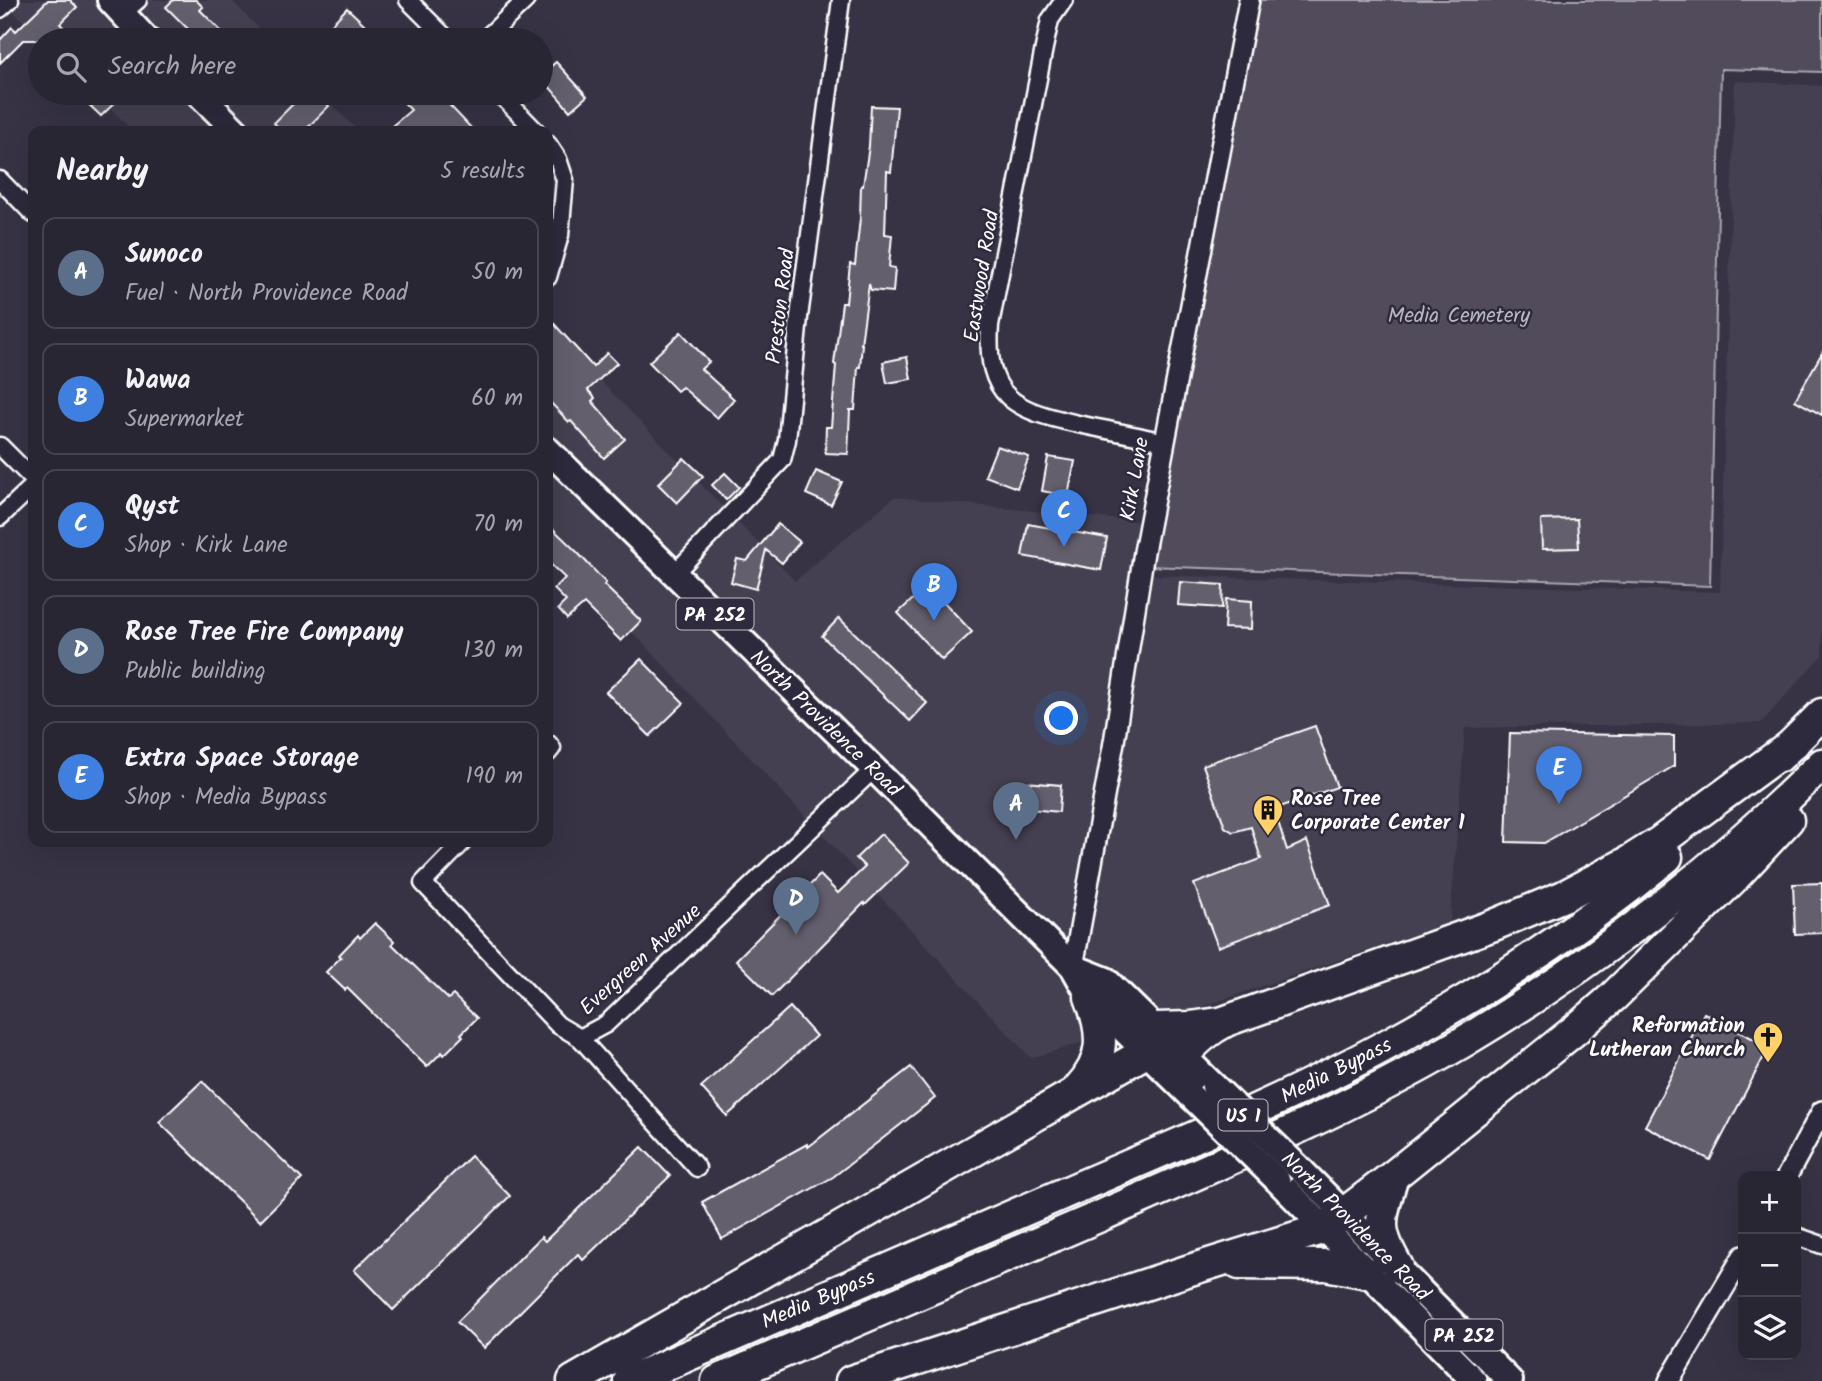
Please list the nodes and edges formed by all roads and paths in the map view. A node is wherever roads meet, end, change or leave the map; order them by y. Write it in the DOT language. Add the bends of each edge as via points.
graph roads {
  1 [pos="10,0"];
  2 [pos="408,0"];
  3 [pos="526,0"];
  4 [pos="841,0"];
  5 [pos="1064,0"];
  6 [pos="1249,0"];
  7 [pos="124,5"];
  8 [pos="0,9"];
  9 [pos="139,28"];
  10 [pos="436,28"];
  11 [pos="497,28"];
  12 [pos="210,105"];
  13 [pos="511,105"];
  14 [pos="231,126"];
  15 [pos="531,126"];
  16 [pos="553,152"];
  17 [pos="0,180"];
  18 [pos="28,209"];
  19 [pos="553,259"];
  20 [pos="1164,442"];
  21 [pos="0,446"];
  22 [pos="553,461"];
  23 [pos="28,474"];
  24 [pos="28,491"];
  25 [pos="0,517"];
  26 [pos="674,575"];
  27 [pos="1822,714"];
  28 [pos="1794,743"];
  29 [pos="1822,764"];
  30 [pos="874,769"];
  31 [pos="1822,780"];
  32 [pos="458,847"];
  33 [pos="1073,967"];
  34 [pos="1090,997"];
  35 [pos="1226,1021"];
  36 [pos="580,1038"];
  37 [pos="1151,1040"];
  38 [pos="1176,1065"];
  39 [pos="1073,1094"];
  40 [pos="1822,1111"];
  41 [pos="697,1168"];
  42 [pos="1790,1171"];
  43 [pos="1393,1176"];
  44 [pos="1335,1221"];
  45 [pos="1801,1238"];
  46 [pos="1822,1245"];
  47 [pos="1738,1264"];
  48 [pos="1398,1267"];
  49 [pos="1190,1270"];
  50 [pos="1368,1273"];
  51 [pos="573,1381"];
  52 [pos="629,1381"];
  53 [pos="717,1381"];
  54 [pos="851,1381"];
  55 [pos="1474,1381"];
  56 [pos="1510,1381"];
  57 [pos="1669,1381"];
  1 -- 8 [label="street"];
  2 -- 10 [label="street"];
  3 -- 11 [label="street"];
  4 -- 26 [label="street, Preston Road" via="782,460"];
  5 -- 20 [label="street, Eastwood Road" via="1051,20 1041,61 990,325 992,371 1003,391 1022,408"];
  6 -- 20 [label="street, Kirk Lane"];
  7 -- 9 [label="main road"];
  12 -- 14 [label="main road"];
  13 -- 15 [label="street"];
  16 -- 19 [label="street" via="565,180"];
  17 -- 18 [label="street"];
  20 -- 33 [label="street, Kirk Lane"];
  21 -- 23 [label="street"];
  22 -- 26 [label="main road, North Providence Road / PA 252"];
  24 -- 25 [label="street"];
  26 -- 30 [label="main road, North Providence Road / PA 252"];
  27 -- 28 [label="highway, Media Bypass / US 1"];
  28 -- 35 [label="highway" via="1658,843 1585,885 1494,925"];
  28 -- 52 [label="highway, Media Bypass / US 1" via="1701,829 1602,908 1498,979 1390,1043 1223,1125"];
  29 -- 53 [label="highway, Media Bypass / US 1" via="1724,855 1623,936 1517,1009 1407,1074 1237,1157"];
  30 -- 33 [label="main road, North Providence Road / PA 252"];
  30 -- 36 [label="street, Evergreen Avenue" via="606,1024"];
  31 -- 43 [label="highway" via="1769,841 1613,997"];
  32 -- 36 [label="street, Evergreen Avenue" via="423,883 558,1025"];
  33 -- 34 [label="main road, North Providence Road / PA 252"];
  33 -- 37 [label="main road, North Providence Road / PA 252" via="1106,980"];
  34 -- 37 [label="main road, North Providence Road / PA 252"];
  34 -- 39 [label="highway" via="1101,1032 1100,1049 1096,1065"];
  35 -- 37 [label="highway"];
  35 -- 38 [label="highway" via="1199,1038"];
  36 -- 41 [label="street"];
  37 -- 38 [label="highway"];
  37 -- 39 [label="highway"];
  38 -- 44 [label="main road, North Providence Road / PA 252, bridge" via="1214,1086 1301,1170"];
  38 -- 44 [label="main road, North Providence Road / PA 252, bridge" via="1191,1096 1277,1180"];
  39 -- 51 [label="highway"];
  40 -- 42 [label="street"];
  43 -- 44 [label="highway"];
  43 -- 48 [label="highway" via="1381,1229"];
  44 -- 48 [label="main road, North Providence Road / PA 252"];
  44 -- 49 [label="highway"];
  44 -- 50 [label="main road, North Providence Road / PA 252"];
  45 -- 46 [label="street"];
  47 -- 57 [label="street"];
  48 -- 56 [label="main road, North Providence Road / PA 252"];
  49 -- 50 [label="highway" via="1254,1263 1326,1265"];
  49 -- 54 [label="highway"];
  50 -- 55 [label="main road, North Providence Road / PA 252"];
}
